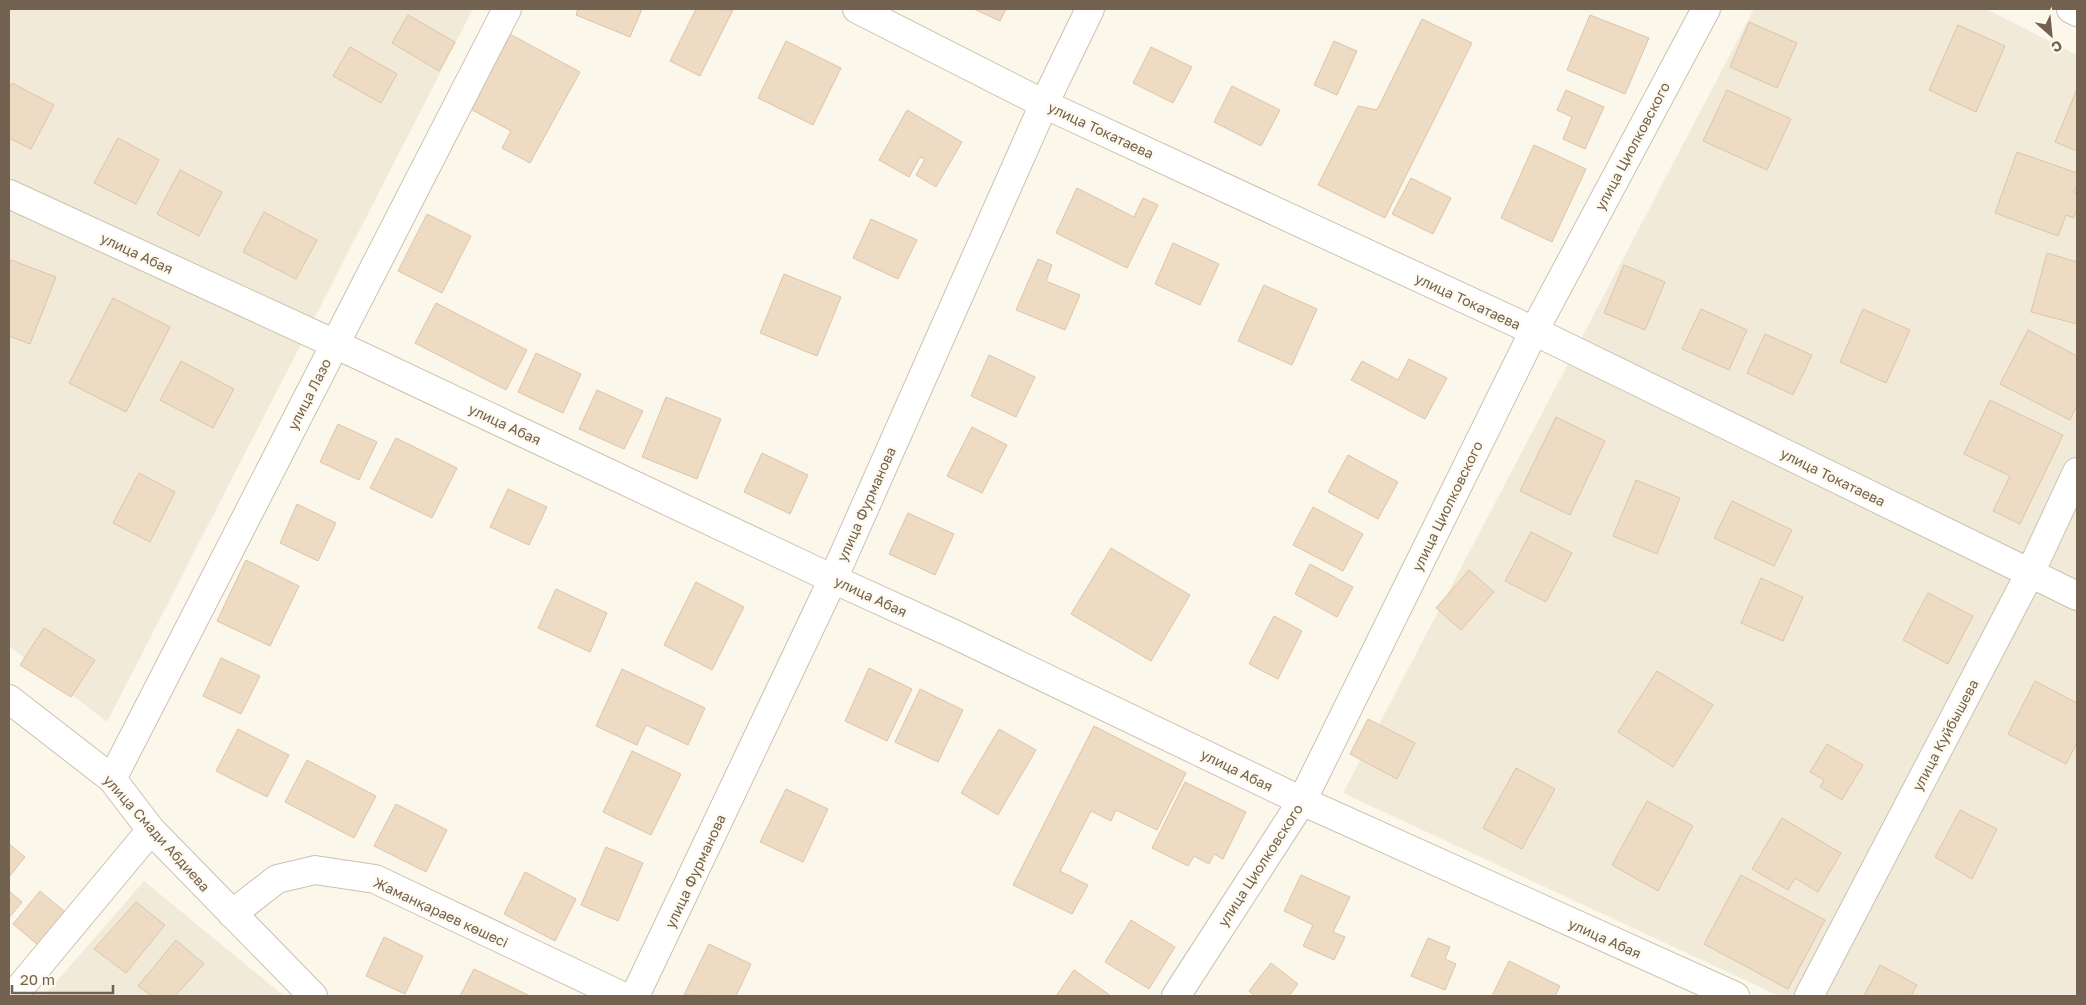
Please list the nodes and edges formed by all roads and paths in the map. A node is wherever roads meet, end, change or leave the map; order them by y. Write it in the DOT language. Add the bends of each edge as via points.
graph roads {
  1 [pos="507,9"];
  2 [pos="858,9"];
  3 [pos="1090,9"];
  4 [pos="1706,9"];
  5 [pos="2071,9"];
  6 [pos="2077,12"];
  7 [pos="1044,104"];
  8 [pos="9,194"];
  9 [pos="1534,331"];
  10 [pos="335,344"];
  11 [pos="2077,472"];
  12 [pos="2030,573"];
  13 [pos="833,579"];
  14 [pos="2077,596"];
  15 [pos="9,699"];
  16 [pos="112,779"];
  17 [pos="1302,801"];
  18 [pos="151,830"];
  19 [pos="232,914"];
  20 [pos="13,996"];
  21 [pos="313,996"];
  22 [pos="622,996"];
  23 [pos="635,996"];
  24 [pos="1176,996"];
  25 [pos="1735,996"];
  26 [pos="1809,996"];
  1 -- 10 [label="street, улица Лазо"];
  2 -- 7 [label="street, улица Токатаева"];
  3 -- 7 [label="street, улица Фурманова"];
  4 -- 9 [label="street, улица Циолковского"];
  5 -- 6 [label="street"];
  7 -- 9 [label="street, улица Токатаева"];
  7 -- 13 [label="street, улица Фурманова"];
  8 -- 10 [label="street, улица Абая"];
  9 -- 12 [label="street, улица Токатаева"];
  9 -- 17 [label="street, улица Циолковского"];
  10 -- 13 [label="street, улица Абая"];
  10 -- 16 [label="street, улица Лазо"];
  11 -- 12 [label="street, улица Куйбышева"];
  12 -- 14 [label="street, улица Токатаева"];
  12 -- 26 [label="street, улица Куйбышева"];
  13 -- 17 [label="street, улица Абая"];
  13 -- 23 [label="street, улица Фурманова"];
  15 -- 16 [label="street, улица Смади Абдиева"];
  16 -- 18 [label="street, улица Смади Абдиева"];
  17 -- 24 [label="street, улица Циолковского"];
  17 -- 25 [label="street, улица Абая"];
  18 -- 19 [label="street, улица Смади Абдиева"];
  18 -- 20 [label="street"];
  19 -- 21 [label="street, улица Смади Абдиева"];
  19 -- 22 [label="street, Жаманқараев көшесі" via="277,879 315,870 375,879"];
}
